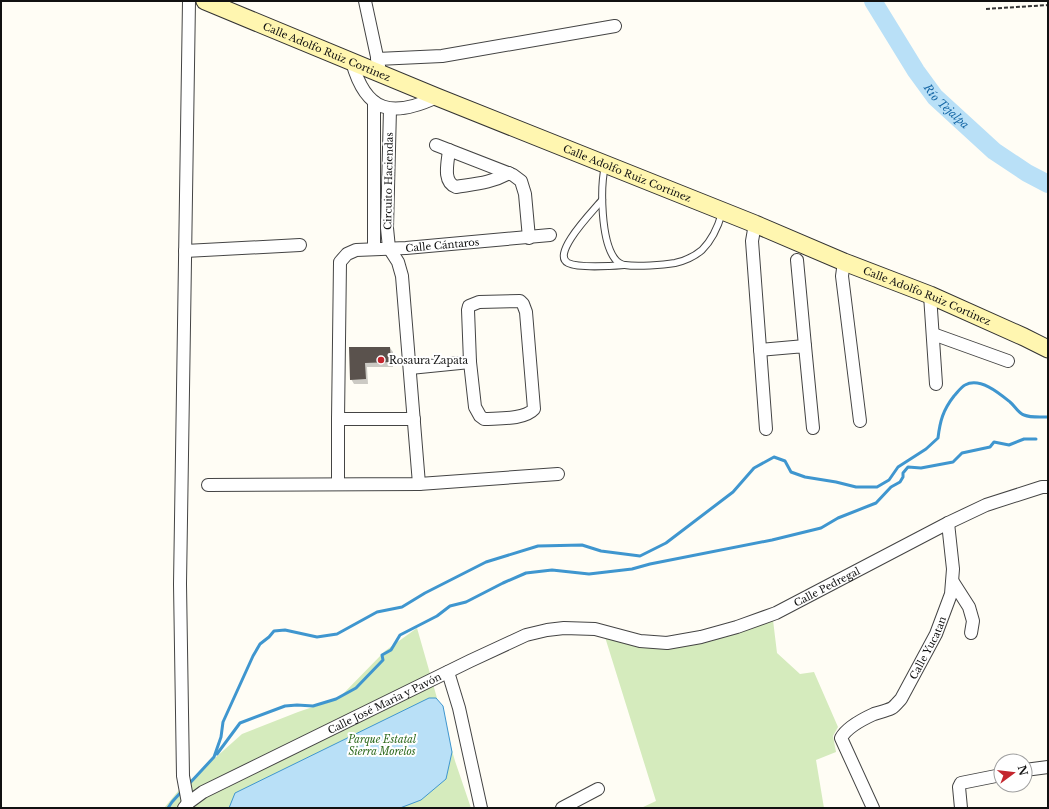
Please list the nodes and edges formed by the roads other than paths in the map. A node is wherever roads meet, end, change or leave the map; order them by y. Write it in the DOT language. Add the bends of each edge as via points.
graph roads {
  1 [pos="189,1"];
  2 [pos="205,1"];
  3 [pos="365,1"];
  4 [pos="615,26"];
  5 [pos="352,62"];
  6 [pos="379,66"];
  7 [pos="437,98"];
  8 [pos="374,102"];
  9 [pos="390,109"];
  10 [pos="436,145"];
  11 [pos="449,150"];
  12 [pos="606,164"];
  13 [pos="509,173"];
  14 [pos="602,200"];
  15 [pos="723,211"];
  16 [pos="755,224"];
  17 [pos="550,235"];
  18 [pos="529,238"];
  19 [pos="300,246"];
  20 [pos="389,248"];
  21 [pos="374,249"];
  22 [pos="185,251"];
  23 [pos="797,260"];
  24 [pos="844,262"];
  25 [pos="624,265"];
  26 [pos="930,295"];
  27 [pos="933,334"];
  28 [pos="805,346"];
  29 [pos="760,350"];
  30 [pos="1048,350"];
  31 [pos="470,362"];
  32 [pos="1008,362"];
  33 [pos="410,368"];
  34 [pos="936,384"];
  35 [pos="338,419"];
  36 [pos="414,419"];
  37 [pos="860,421"];
  38 [pos="813,428"];
  39 [pos="766,429"];
  40 [pos="558,474"];
  41 [pos="338,484"];
  42 [pos="419,484"];
  43 [pos="208,486"];
  44 [pos="1048,487"];
  45 [pos="948,522"];
  46 [pos="953,582"];
  47 [pos="596,629"];
  48 [pos="971,633"];
  49 [pos="448,672"];
  50 [pos="1048,767"];
  51 [pos="1033,769"];
  52 [pos="993,777"];
  53 [pos="598,789"];
  54 [pos="186,802"];
  55 [pos="481,808"];
  56 [pos="562,808"];
  57 [pos="873,808"];
  58 [pos="961,808"];
  1 -- 22 [label="street"];
  2 -- 5 [label="main road, Calle Adolfo Ruiz Cortinez"];
  3 -- 6 [label="street"];
  4 -- 6 [label="street"];
  5 -- 6 [label="main road, Calle Adolfo Ruiz Cortinez"];
  5 -- 8 [label="street" via="362,89"];
  6 -- 7 [label="main road, Calle Adolfo Ruiz Cortinez"];
  7 -- 9 [label="street" via="422,105"];
  7 -- 12 [label="main road, Calle Adolfo Ruiz Cortinez"];
  8 -- 9 [label="street"];
  8 -- 21 [label="street, Circuito Haciendas"];
  9 -- 20 [label="street, Circuito Haciendas" via="386,212"];
  10 -- 11 [label="street"];
  11 -- 13 [label="street"];
  11 -- 13 [label="street" via="447,178 452,186 482,183"];
  12 -- 14 [label="lane"];
  12 -- 15 [label="main road, Calle Adolfo Ruiz Cortinez"];
  13 -- 18 [label="street" via="521,181 525,194"];
  14 -- 25 [label="lane" via="610,250 616,260"];
  14 -- 25 [label="lane" via="566,245 564,260 587,266"];
  15 -- 16 [label="main road, Calle Adolfo Ruiz Cortinez"];
  15 -- 25 [label="lane" via="717,231 701,251 691,257 675,263"];
  16 -- 24 [label="main road, Calle Adolfo Ruiz Cortinez"];
  16 -- 29 [label="street" via="752,241"];
  17 -- 18 [label="street, Calle Cántaros"];
  18 -- 20 [label="street, Calle Cántaros"];
  19 -- 22 [label="street"];
  20 -- 21 [label="street, Calle Cántaros"];
  20 -- 33 [label="street, Circuito Haciendas" via="398,262 402,276"];
  21 -- 35 [label="street, Calle Cántaros" via="356,250 347,254 340,262"];
  22 -- 54 [label="street" via="180,584 183,776"];
  23 -- 28 [label="street"];
  24 -- 26 [label="main road, Calle Adolfo Ruiz Cortinez"];
  24 -- 37 [label="street" via="842,276"];
  26 -- 27 [label="street"];
  26 -- 30 [label="main road, Calle Adolfo Ruiz Cortinez"];
  27 -- 32 [label="street"];
  27 -- 34 [label="street"];
  28 -- 29 [label="street"];
  28 -- 38 [label="street"];
  29 -- 39 [label="street"];
  31 -- 31 [label="street" via="475,407 484,419 520,416 534,409 526,312 520,301 479,302 469,306"];
  31 -- 33 [label="street"];
  33 -- 36 [label="street, Circuito Haciendas"];
  35 -- 36 [label="street"];
  35 -- 41 [label="street"];
  36 -- 42 [label="street, Circuito Haciendas"];
  40 -- 42 [label="street"];
  41 -- 42 [label="street"];
  41 -- 43 [label="street"];
  44 -- 45 [label="street, Calle Pedregal" via="986,505"];
  45 -- 46 [label="street, Calle Yucatan"];
  45 -- 47 [label="street, Calle Pedregal" via="776,613 737,627 667,643 640,641"];
  46 -- 48 [label="street" via="969,607 973,621"];
  46 -- 57 [label="street, Calle Yucatan" via="936,634 901,699 890,709 862,720 841,738"];
  47 -- 49 [label="street, Calle José Maria y Pavón" via="564,628 526,635"];
  49 -- 54 [label="street, Calle José Maria y Pavón"];
  49 -- 55 [label="street" via="459,708"];
  50 -- 51 [label="street"];
  52 -- 58 [label="street" via="961,783"];
  53 -- 56 [label="street"];
}
